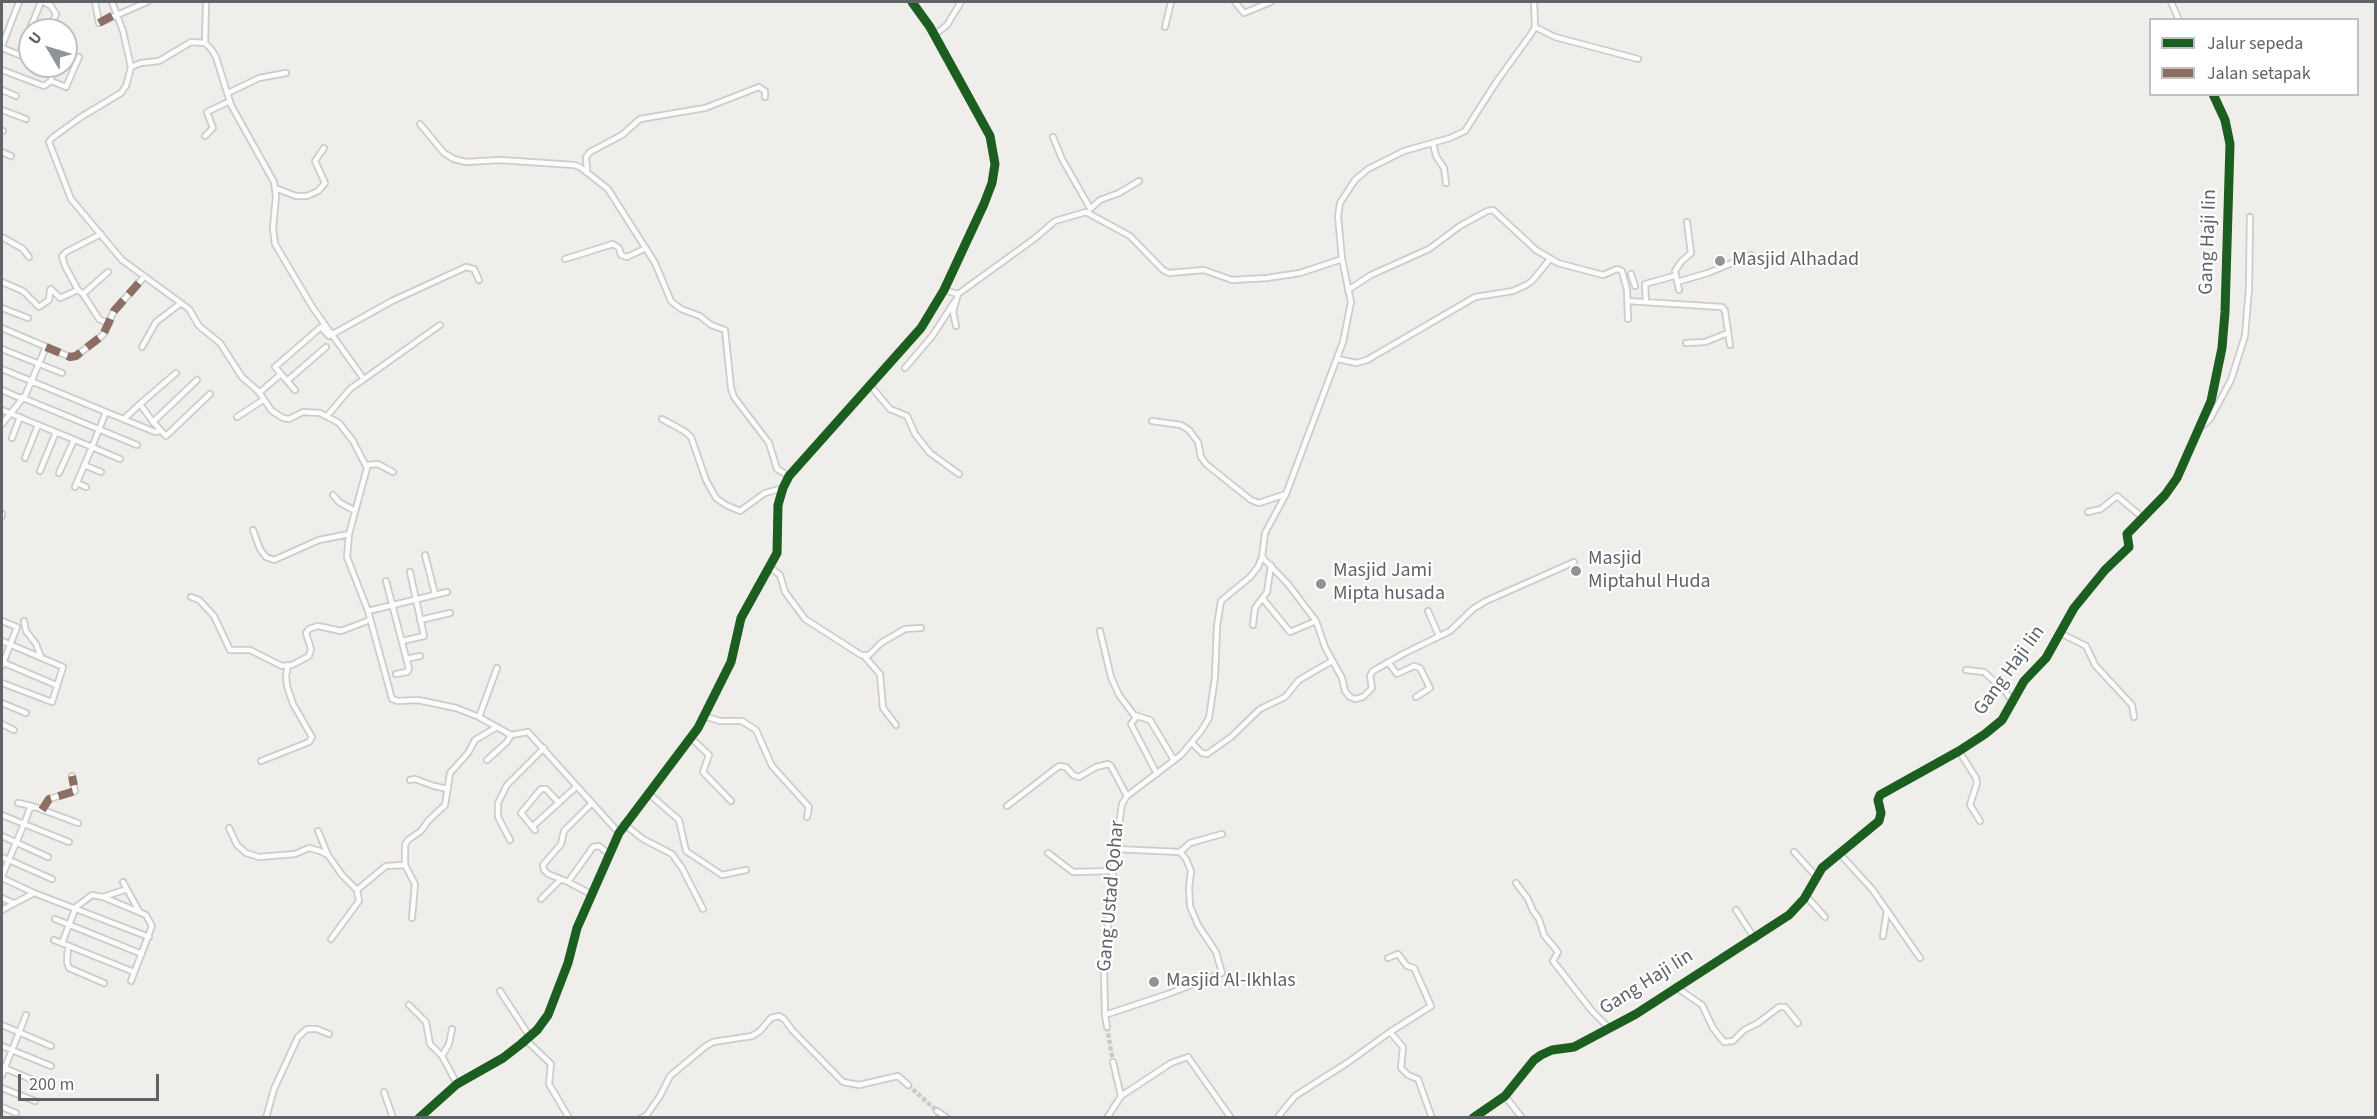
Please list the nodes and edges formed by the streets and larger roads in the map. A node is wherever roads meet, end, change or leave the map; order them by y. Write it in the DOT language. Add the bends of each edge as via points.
graph roads {
  1 [pos="19,2"];
  2 [pos="42,2"];
  3 [pos="95,2"];
  4 [pos="112,2"];
  5 [pos="147,2"];
  6 [pos="206,2"];
  7 [pos="912,2"];
  8 [pos="961,2"];
  9 [pos="1171,2"];
  10 [pos="1235,2"];
  11 [pos="1271,2"];
  12 [pos="1534,2"];
  13 [pos="2171,2"];
  14 [pos="117,13"];
  15 [pos="35,18"];
  16 [pos="54,18"];
  17 [pos="2178,18"];
  18 [pos="1165,27"];
  19 [pos="1535,27"];
  20 [pos="934,35"];
  21 [pos="205,43"];
  22 [pos="2,47"];
  23 [pos="18,55"];
  24 [pos="79,57"];
  25 [pos="1638,59"];
  26 [pos="131,67"];
  27 [pos="2,70"];
  28 [pos="286,73"];
  29 [pos="51,81"];
  30 [pos="2,90"];
  31 [pos="228,93"];
  32 [pos="16,96"];
  33 [pos="2214,96"];
  34 [pos="765,97"];
  35 [pos="230,101"];
  36 [pos="2,110"];
  37 [pos="26,119"];
  38 [pos="420,124"];
  39 [pos="205,136"];
  40 [pos="1053,136"];
  41 [pos="1434,143"];
  42 [pos="324,148"];
  43 [pos="2,152"];
  44 [pos="11,156"];
  45 [pos="586,157"];
  46 [pos="574,165"];
  47 [pos="591,176"];
  48 [pos="1139,181"];
  49 [pos="1446,183"];
  50 [pos="275,188"];
  51 [pos="1090,210"];
  52 [pos="2250,217"];
  53 [pos="1688,222"];
  54 [pos="101,234"];
  55 [pos="2,237"];
  56 [pos="646,248"];
  57 [pos="1751,255"];
  58 [pos="29,257"];
  59 [pos="565,259"];
  60 [pos="1342,259"];
  61 [pos="1550,259"];
  62 [pos="108,272"];
  63 [pos="1624,276"];
  64 [pos="1674,276"];
  65 [pos="144,277"];
  66 [pos="479,280"];
  67 [pos="2,282"];
  68 [pos="1677,282"];
  69 [pos="1635,286"];
  70 [pos="78,290"];
  71 [pos="944,290"];
  72 [pos="1348,290"];
  73 [pos="1679,290"];
  74 [pos="83,294"];
  75 [pos="958,294"];
  76 [pos="955,301"];
  77 [pos="1628,301"];
  78 [pos="1646,302"];
  79 [pos="181,303"];
  80 [pos="2,308"];
  81 [pos="28,318"];
  82 [pos="1628,319"];
  83 [pos="109,324"];
  84 [pos="440,325"];
  85 [pos="956,326"];
  86 [pos="2,328"];
  87 [pos="1728,333"];
  88 [pos="330,336"];
  89 [pos="1686,343"];
  90 [pos="1730,345"];
  91 [pos="46,346"];
  92 [pos="326,347"];
  93 [pos="142,348"];
  94 [pos="2,349"];
  95 [pos="1338,358"];
  96 [pos="39,364"];
  97 [pos="904,368"];
  98 [pos="2,369"];
  99 [pos="62,373"];
  100 [pos="176,373"];
  101 [pos="281,374"];
  102 [pos="363,378"];
  103 [pos="197,380"];
  104 [pos="32,381"];
  105 [pos="287,381"];
  106 [pos="870,385"];
  107 [pos="2,390"];
  108 [pos="295,390"];
  109 [pos="259,393"];
  110 [pos="210,394"];
  111 [pos="23,398"];
  112 [pos="263,400"];
  113 [pos="140,404"];
  114 [pos="2,410"];
  115 [pos="106,412"];
  116 [pos="10,413"];
  117 [pos="327,416"];
  118 [pos="20,417"];
  119 [pos="237,417"];
  120 [pos="124,419"];
  121 [pos="662,419"];
  122 [pos="1152,421"];
  123 [pos="153,422"];
  124 [pos="2,424"];
  125 [pos="38,425"];
  126 [pos="100,428"];
  127 [pos="2198,429"];
  128 [pos="162,431"];
  129 [pos="56,432"];
  130 [pos="12,438"];
  131 [pos="74,440"];
  132 [pos="137,445"];
  133 [pos="92,447"];
  134 [pos="25,458"];
  135 [pos="120,459"];
  136 [pos="84,465"];
  137 [pos="367,465"];
  138 [pos="40,471"];
  139 [pos="101,472"];
  140 [pos="393,472"];
  141 [pos="59,473"];
  142 [pos="959,474"];
  143 [pos="789,476"];
  144 [pos="86,487"];
  145 [pos="783,488"];
  146 [pos="1286,494"];
  147 [pos="333,495"];
  148 [pos="355,511"];
  149 [pos="2088,512"];
  150 [pos="2142,517"];
  151 [pos="253,530"];
  152 [pos="349,534"];
  153 [pos="425,555"];
  154 [pos="1262,557"];
  155 [pos="1574,562"];
  156 [pos="1270,565"];
  157 [pos="771,567"];
  158 [pos="410,572"];
  159 [pos="386,581"];
  160 [pos="447,592"];
  161 [pos="435,594"];
  162 [pos="191,597"];
  163 [pos="415,599"];
  164 [pos="1263,600"];
  165 [pos="392,604"];
  166 [pos="368,611"];
  167 [pos="1428,611"];
  168 [pos="450,613"];
  169 [pos="370,620"];
  170 [pos="420,620"];
  171 [pos="2,621"];
  172 [pos="24,621"];
  173 [pos="1316,621"];
  174 [pos="1253,625"];
  175 [pos="921,628"];
  176 [pos="1100,631"];
  177 [pos="2060,633"];
  178 [pos="1439,636"];
  179 [pos="2,641"];
  180 [pos="402,641"];
  181 [pos="10,645"];
  182 [pos="420,656"];
  183 [pos="864,656"];
  184 [pos="41,657"];
  185 [pos="406,659"];
  186 [pos="1332,662"];
  187 [pos="1388,662"];
  188 [pos="2,663"];
  189 [pos="288,665"];
  190 [pos="497,668"];
  191 [pos="1966,670"];
  192 [pos="396,674"];
  193 [pos="2,683"];
  194 [pos="56,685"];
  195 [pos="1416,697"];
  196 [pos="2013,702"];
  197 [pos="2,703"];
  198 [pos="26,713"];
  199 [pos="704,716"];
  200 [pos="1137,716"];
  201 [pos="479,717"];
  202 [pos="2134,717"];
  203 [pos="2,724"];
  204 [pos="896,725"];
  205 [pos="497,727"];
  206 [pos="15,730"];
  207 [pos="511,735"];
  208 [pos="691,738"];
  209 [pos="1192,742"];
  210 [pos="544,748"];
  211 [pos="1959,751"];
  212 [pos="487,760"];
  213 [pos="1174,760"];
  214 [pos="261,761"];
  215 [pos="1157,774"];
  216 [pos="72,776"];
  217 [pos="410,780"];
  218 [pos="576,787"];
  219 [pos="448,789"];
  220 [pos="648,793"];
  221 [pos="1127,796"];
  222 [pos="731,801"];
  223 [pos="18,803"];
  224 [pos="559,803"];
  225 [pos="591,804"];
  226 [pos="32,806"];
  227 [pos="1007,806"];
  228 [pos="42,810"];
  229 [pos="2,815"];
  230 [pos="807,817"];
  231 [pos="1980,821"];
  232 [pos="78,823"];
  233 [pos="24,824"];
  234 [pos="628,827"];
  235 [pos="230,828"];
  236 [pos="318,831"];
  237 [pos="618,833"];
  238 [pos="1222,834"];
  239 [pos="2,836"];
  240 [pos="510,840"];
  241 [pos="69,842"];
  242 [pos="16,843"];
  243 [pos="1115,849"];
  244 [pos="1180,852"];
  245 [pos="1794,852"];
  246 [pos="1048,853"];
  247 [pos="609,854"];
  248 [pos="1840,854"];
  249 [pos="328,855"];
  250 [pos="2,856"];
  251 [pos="48,857"];
  252 [pos="9,860"];
  253 [pos="405,865"];
  254 [pos="746,870"];
  255 [pos="1113,871"];
  256 [pos="1816,876"];
  257 [pos="2,877"];
  258 [pos="52,879"];
  259 [pos="560,880"];
  260 [pos="123,882"];
  261 [pos="568,882"];
  262 [pos="1516,883"];
  263 [pos="127,889"];
  264 [pos="357,890"];
  265 [pos="34,893"];
  266 [pos="591,894"];
  267 [pos="1806,896"];
  268 [pos="103,897"];
  269 [pos="2,898"];
  270 [pos="541,898"];
  271 [pos="14,903"];
  272 [pos="76,907"];
  273 [pos="703,909"];
  274 [pos="2,910"];
  275 [pos="1736,910"];
  276 [pos="1887,910"];
  277 [pos="139,912"];
  278 [pos="1825,917"];
  279 [pos="412,918"];
  280 [pos="55,919"];
  281 [pos="68,925"];
  282 [pos="149,936"];
  283 [pos="1883,936"];
  284 [pos="331,939"];
  285 [pos="1755,939"];
  286 [pos="54,940"];
  287 [pos="62,944"];
  288 [pos="68,946"];
  289 [pos="142,954"];
  290 [pos="1388,958"];
  291 [pos="1920,958"];
  292 [pos="134,972"];
  293 [pos="130,981"];
  294 [pos="104,982"];
  295 [pos="1676,987"];
  296 [pos="500,991"];
  297 [pos="409,1005"];
  298 [pos="1105,1015"];
  299 [pos="26,1016"];
  300 [pos="1798,1023"];
  301 [pos="2,1025"];
  302 [pos="1107,1027"];
  303 [pos="1610,1028"];
  304 [pos="452,1029"];
  305 [pos="1390,1032"];
  306 [pos="19,1033"];
  307 [pos="329,1034"];
  308 [pos="528,1039"];
  309 [pos="2,1046"];
  310 [pos="51,1046"];
  311 [pos="12,1050"];
  312 [pos="442,1056"];
  313 [pos="1113,1062"];
  314 [pos="51,1066"];
  315 [pos="3,1068"];
  316 [pos="2,1075"];
  317 [pos="456,1082"];
  318 [pos="908,1085"];
  319 [pos="50,1087"];
  320 [pos="2,1088"];
  321 [pos="384,1092"];
  322 [pos="1121,1096"];
  323 [pos="1505,1096"];
  324 [pos="35,1101"];
  325 [pos="2,1107"];
  326 [pos="937,1111"];
  327 [pos="16,1113"];
  328 [pos="267,1118"];
  329 [pos="393,1118"];
  330 [pos="419,1118"];
  331 [pos="569,1118"];
  332 [pos="641,1118"];
  333 [pos="946,1118"];
  334 [pos="1107,1118"];
  335 [pos="1232,1118"];
  336 [pos="1277,1118"];
  337 [pos="1432,1118"];
  338 [pos="1473,1118"];
  339 [pos="1522,1118"];
  1 -- 22 [label="street"];
  2 -- 15 [label="street"];
  2 -- 16 [label="street" via="51,6"];
  3 -- 14 [label="street" via="99,23"];
  4 -- 14 [label="street"];
  5 -- 14 [label="street"];
  6 -- 21 [label="street"];
  7 -- 20 [label="street"];
  8 -- 20 [label="street" via="947,25"];
  9 -- 18 [label="street"];
  10 -- 11 [label="street" via="1244,13"];
  12 -- 19 [label="street"];
  13 -- 17 [label="street"];
  14 -- 26 [label="street"];
  19 -- 25 [label="street" via="1556,37"];
  19 -- 41 [label="street, Gang Ustad Qohar" via="1465,131"];
  20 -- 71 [label="street" via="980,115 995,154 992,183"];
  21 -- 26 [label="street" via="191,42 159,61"];
  21 -- 31 [label="street" via="214,53"];
  22 -- 23 [label="street"];
  24 -- 29 [label="street" via="66,87"];
  26 -- 54 [label="street" via="121,93 49,142 71,199"];
  27 -- 29 [label="street" via="44,86"];
  28 -- 31 [label="street" via="259,78"];
  30 -- 32 [label="street"];
  31 -- 35 [label="street"];
  33 -- 127 [label="street, Gang Haji Iin" via="2228,130 2227,257 2222,348 2211,401"];
  34 -- 45 [label="street" via="765,91 759,87 705,108 640,120 622,135 592,149"];
  35 -- 39 [label="street" via="208,111 213,128"];
  35 -- 50 [label="street"];
  36 -- 37 [label="street"];
  38 -- 46 [label="street" via="444,153 460,161"];
  40 -- 51 [label="street"];
  41 -- 49 [label="street"];
  41 -- 60 [label="street, Gang Ustad Qohar" via="1404,151 1355,180 1338,211"];
  42 -- 50 [label="street" via="315,161 325,183 318,191 296,196"];
  43 -- 44 [label="street"];
  45 -- 46 [label="street"];
  45 -- 47 [label="street"];
  46 -- 47 [label="street"];
  47 -- 56 [label="street" via="611,192"];
  48 -- 51 [label="street" via="1100,200"];
  50 -- 88 [label="street" via="275,244"];
  51 -- 60 [label="street" via="1133,238 1169,273 1204,270 1232,280 1267,278 1300,273"];
  51 -- 75 [label="street" via="1055,221"];
  52 -- 127 [label="street" via="2245,336 2231,380 2210,419"];
  53 -- 64 [label="street" via="1691,253"];
  54 -- 65 [label="street" via="114,252"];
  54 -- 70 [label="street" via="63,256"];
  55 -- 58 [label="street"];
  56 -- 59 [label="street" via="625,257 613,244"];
  56 -- 143 [label="street" via="674,305 725,330 732,393 769,443 777,469"];
  57 -- 68 [label="street"];
  60 -- 72 [label="street, Gang Ustad Qohar"];
  61 -- 63 [label="street" via="1569,268 1603,275 1620,269"];
  61 -- 72 [label="street" via="1496,211 1490,210 1429,249"];
  61 -- 95 [label="street" via="1526,285 1475,297 1367,360 1356,363"];
  62 -- 74 [label="street"];
  63 -- 69 [label="street" via="1632,274"];
  63 -- 77 [label="street"];
  64 -- 68 [label="street"];
  64 -- 78 [label="street" via="1645,284"];
  65 -- 79 [label="street"];
  65 -- 83 [label="street" via="114,311"];
  66 -- 88 [label="street" via="474,269 466,267 392,301"];
  67 -- 70 [label="street" via="23,291 39,307 49,300 51,288 60,298"];
  68 -- 73 [label="street"];
  70 -- 74 [label="street"];
  71 -- 75 [label="street"];
  71 -- 106 [label="street" via="921,328"];
  72 -- 95 [label="street, Gang Ustad Qohar" via="1350,307"];
  74 -- 83 [label="street" via="99,319"];
  75 -- 76 [label="street"];
  76 -- 85 [label="street"];
  76 -- 97 [label="street" via="936,331"];
  77 -- 78 [label="street"];
  77 -- 82 [label="street"];
  78 -- 87 [label="street" via="1719,306 1725,311"];
  79 -- 93 [label="street" via="155,323"];
  79 -- 109 [label="street" via="199,326 220,343 242,377"];
  80 -- 81 [label="street"];
  83 -- 91 [label="street" via="103,335 76,356"];
  84 -- 102 [label="street"];
  86 -- 91 [label="street"];
  87 -- 89 [label="street" via="1705,342"];
  87 -- 90 [label="street"];
  88 -- 101 [label="street" via="321,327 275,367"];
  88 -- 102 [label="street"];
  91 -- 96 [label="street"];
  92 -- 105 [label="street"];
  94 -- 96 [label="street"];
  95 -- 146 [label="street, Gang Ustad Qohar"];
  96 -- 99 [label="street"];
  96 -- 104 [label="street"];
  98 -- 104 [label="street"];
  100 -- 113 [label="street"];
  101 -- 105 [label="street"];
  101 -- 109 [label="street"];
  102 -- 117 [label="street"];
  103 -- 123 [label="street"];
  104 -- 111 [label="street"];
  104 -- 115 [label="street"];
  105 -- 108 [label="street"];
  106 -- 142 [label="street" via="890,409 907,416 930,453"];
  106 -- 143 [label="street"];
  107 -- 111 [label="street"];
  109 -- 112 [label="street"];
  110 -- 128 [label="street" via="166,436"];
  111 -- 116 [label="street"];
  111 -- 126 [label="street"];
  112 -- 117 [label="street" via="283,418 291,419 309,411"];
  112 -- 119 [label="street"];
  113 -- 120 [label="street"];
  113 -- 123 [label="street"];
  114 -- 116 [label="street"];
  115 -- 120 [label="street"];
  115 -- 126 [label="street"];
  116 -- 118 [label="street"];
  116 -- 124 [label="street"];
  117 -- 137 [label="street" via="345,429"];
  118 -- 125 [label="street"];
  118 -- 130 [label="street"];
  120 -- 128 [label="street" via="155,432"];
  121 -- 145 [label="street" via="691,437 706,480 716,498 726,505 739,511 765,493"];
  122 -- 146 [label="street" via="1190,430 1206,464 1255,502"];
  123 -- 128 [label="street"];
  125 -- 129 [label="street"];
  125 -- 134 [label="street"];
  126 -- 132 [label="street"];
  126 -- 133 [label="street"];
  127 -- 150 [label="street, Gang Haji Iin" via="2172,487"];
  129 -- 131 [label="street"];
  129 -- 138 [label="street"];
  131 -- 133 [label="street"];
  131 -- 141 [label="street"];
  133 -- 135 [label="street"];
  133 -- 136 [label="street"];
  136 -- 139 [label="street"];
  136 -- 144 [label="street" via="76,485"];
  137 -- 140 [label="street" via="378,464"];
  137 -- 148 [label="street"];
  143 -- 145 [label="street"];
  145 -- 157 [label="street" via="778,511 778,550"];
  146 -- 154 [label="street, Gang Ustad Qohar" via="1265,533"];
  147 -- 148 [label="street"];
  148 -- 152 [label="street"];
  149 -- 150 [label="street" via="2117,496"];
  150 -- 177 [label="street, Gang Haji Iin" via="2127,534 2129,547 2073,608"];
  151 -- 152 [label="street" via="260,549 274,561 319,540"];
  152 -- 166 [label="street" via="349,562"];
  153 -- 161 [label="street"];
  154 -- 156 [label="street"];
  154 -- 209 [label="street, Gang Ustad Qohar" via="1255,573 1221,601 1210,714"];
  155 -- 178 [label="street" via="1486,601"];
  156 -- 164 [label="street"];
  156 -- 173 [label="street"];
  157 -- 183 [label="street" via="780,575 785,592 805,618"];
  157 -- 199 [label="street" via="741,618 734,654"];
  158 -- 163 [label="street"];
  159 -- 165 [label="street"];
  160 -- 161 [label="street"];
  161 -- 163 [label="street"];
  162 -- 189 [label="street" via="214,616 230,650 250,650"];
  163 -- 165 [label="street"];
  163 -- 170 [label="street"];
  164 -- 173 [label="street" via="1290,632"];
  164 -- 174 [label="street" via="1254,608"];
  165 -- 166 [label="street"];
  165 -- 180 [label="street"];
  166 -- 169 [label="street"];
  167 -- 178 [label="street"];
  168 -- 170 [label="street"];
  169 -- 189 [label="street" via="341,631 318,626 309,629 309,656"];
  169 -- 201 [label="street" via="392,699 439,704"];
  170 -- 180 [label="street" via="424,637"];
  171 -- 181 [label="street" via="17,627"];
  172 -- 184 [label="street"];
  173 -- 186 [label="street"];
  175 -- 183 [label="street" via="902,630"];
  176 -- 200 [label="street" via="1115,689"];
  177 -- 196 [label="street, Gang Haji Iin"];
  177 -- 202 [label="street" via="2086,646 2095,665 2132,705"];
  178 -- 187 [label="street"];
  179 -- 181 [label="street"];
  180 -- 185 [label="street"];
  181 -- 184 [label="street"];
  181 -- 188 [label="street"];
  182 -- 185 [label="street"];
  183 -- 204 [label="street" via="880,674 883,708"];
  184 -- 194 [label="street" via="63,667"];
  185 -- 192 [label="street" via="408,671"];
  186 -- 187 [label="street" via="1347,694 1355,699 1372,688 1371,673"];
  186 -- 209 [label="street" via="1299,680 1285,697 1260,709 1208,754"];
  187 -- 195 [label="street" via="1397,674 1414,666 1420,668 1431,688"];
  188 -- 194 [label="street"];
  189 -- 214 [label="street" via="287,686 312,737 309,742"];
  190 -- 201 [label="street"];
  191 -- 196 [label="street" via="1984,672"];
  193 -- 194 [label="street" via="52,702"];
  196 -- 211 [label="street, Gang Haji Iin" via="1996,725"];
  197 -- 198 [label="street"];
  199 -- 208 [label="street"];
  199 -- 230 [label="street" via="742,721 756,730 772,766 809,807"];
  200 -- 213 [label="street" via="1150,720"];
  200 -- 215 [label="street" via="1131,724"];
  201 -- 205 [label="street"];
  203 -- 206 [label="street"];
  205 -- 207 [label="street"];
  205 -- 219 [label="street" via="475,740 450,773"];
  207 -- 210 [label="street" via="528,732"];
  207 -- 212 [label="street"];
  208 -- 220 [label="street"];
  208 -- 222 [label="street" via="709,755 703,772"];
  209 -- 213 [label="street, Gang Ustad Qohar"];
  210 -- 218 [label="street"];
  210 -- 240 [label="street" via="507,785 498,803 498,818"];
  211 -- 231 [label="street" via="1977,778 1970,805"];
  211 -- 248 [label="street, Gang Haji Iin" via="1880,795 1879,821"];
  213 -- 215 [label="street, Gang Ustad Qohar"];
  215 -- 221 [label="street, Gang Ustad Qohar"];
  216 -- 228 [label="street" via="75,791 49,799"];
  217 -- 219 [label="street"];
  218 -- 224 [label="street"];
  218 -- 225 [label="street"];
  219 -- 253 [label="street" via="442,809 408,840"];
  220 -- 234 [label="street"];
  220 -- 254 [label="street" via="679,820 686,851 722,875"];
  221 -- 227 [label="street" via="1108,764 1079,777 1059,766"];
  221 -- 243 [label="street, Gang Ustad Qohar" via="1119,813"];
  223 -- 226 [label="street"];
  224 -- 224 [label="street" via="534,828 522,816 541,789 546,789"];
  225 -- 237 [label="street"];
  225 -- 259 [label="street" via="564,831 561,844 543,864 544,870"];
  226 -- 228 [label="street"];
  226 -- 233 [label="street"];
  228 -- 232 [label="street"];
  229 -- 233 [label="street"];
  233 -- 241 [label="street"];
  233 -- 242 [label="street"];
  234 -- 237 [label="street"];
  234 -- 273 [label="street" via="672,854"];
  235 -- 249 [label="street" via="237,845 259,857 295,854 309,848"];
  236 -- 249 [label="street"];
  237 -- 247 [label="street"];
  238 -- 244 [label="street" via="1190,843"];
  239 -- 242 [label="street"];
  242 -- 251 [label="street"];
  242 -- 252 [label="street"];
  243 -- 244 [label="street"];
  243 -- 255 [label="street, Gang Ustad Qohar"];
  244 -- 298 [label="street" via="1191,871 1190,906 1216,952 1222,973"];
  245 -- 256 [label="street"];
  246 -- 255 [label="street" via="1073,872"];
  247 -- 261 [label="street" via="599,846 593,847"];
  247 -- 266 [label="street"];
  248 -- 256 [label="street, Gang Haji Iin"];
  248 -- 276 [label="street"];
  249 -- 264 [label="street"];
  250 -- 252 [label="street"];
  252 -- 257 [label="street"];
  252 -- 258 [label="street"];
  253 -- 264 [label="street" via="386,866"];
  253 -- 279 [label="street" via="415,884"];
  255 -- 298 [label="street, Gang Ustad Qohar" via="1104,969"];
  256 -- 267 [label="street, Gang Haji Iin"];
  257 -- 265 [label="street"];
  259 -- 261 [label="street"];
  259 -- 270 [label="street"];
  260 -- 263 [label="street"];
  261 -- 266 [label="street"];
  262 -- 303 [label="street" via="1557,952 1553,961"];
  263 -- 268 [label="street"];
  263 -- 277 [label="street"];
  264 -- 284 [label="street" via="359,901"];
  265 -- 271 [label="street"];
  265 -- 272 [label="street"];
  266 -- 308 [label="street" via="548,1015"];
  267 -- 278 [label="street"];
  267 -- 285 [label="street, Gang Haji Iin" via="1789,915"];
  268 -- 272 [label="street" via="92,895"];
  268 -- 277 [label="street"];
  269 -- 271 [label="street"];
  271 -- 274 [label="street"];
  272 -- 281 [label="street"];
  272 -- 282 [label="street"];
  275 -- 285 [label="street"];
  276 -- 283 [label="street"];
  276 -- 291 [label="street"];
  277 -- 282 [label="street" via="152,924"];
  280 -- 281 [label="street"];
  281 -- 287 [label="street"];
  281 -- 289 [label="street"];
  282 -- 289 [label="street"];
  285 -- 295 [label="street, Gang Haji Iin"];
  286 -- 287 [label="street"];
  287 -- 288 [label="street"];
  288 -- 292 [label="street"];
  288 -- 294 [label="street" via="69,968"];
  289 -- 292 [label="street"];
  290 -- 305 [label="street" via="1398,954 1415,970 1431,1006"];
  292 -- 293 [label="street"];
  295 -- 300 [label="street" via="1699,1001 1724,1042 1733,1041 1782,1006"];
  295 -- 303 [label="street, Gang Haji Iin"];
  296 -- 308 [label="street"];
  297 -- 312 [label="street" via="426,1022 430,1044"];
  298 -- 302 [label="street, Gang Ustad Qohar"];
  299 -- 306 [label="street"];
  301 -- 306 [label="street"];
  303 -- 323 [label="street, Gang Haji Iin" via="1574,1047 1541,1055"];
  304 -- 312 [label="street"];
  305 -- 336 [label="street" via="1295,1096"];
  305 -- 337 [label="street" via="1403,1047 1401,1068 1418,1079"];
  306 -- 310 [label="street"];
  306 -- 311 [label="street"];
  307 -- 328 [label="street" via="307,1029 298,1037 274,1089"];
  308 -- 317 [label="street"];
  308 -- 331 [label="street" via="551,1064 549,1084"];
  309 -- 311 [label="street"];
  311 -- 314 [label="street"];
  311 -- 315 [label="street"];
  312 -- 317 [label="street"];
  313 -- 322 [label="street"];
  315 -- 316 [label="street"];
  315 -- 319 [label="street"];
  317 -- 330 [label="street"];
  318 -- 332 [label="street" via="898,1076 859,1085 843,1082 779,1016 771,1018 752,1036 706,1046 670,1076 660,1096"];
  320 -- 324 [label="street"];
  321 -- 329 [label="street"];
  322 -- 334 [label="street"];
  322 -- 335 [label="street" via="1171,1063 1188,1057"];
  323 -- 338 [label="street, Gang Haji Iin"];
  323 -- 339 [label="street"];
  325 -- 327 [label="street"];
  326 -- 333 [label="street"];
}
